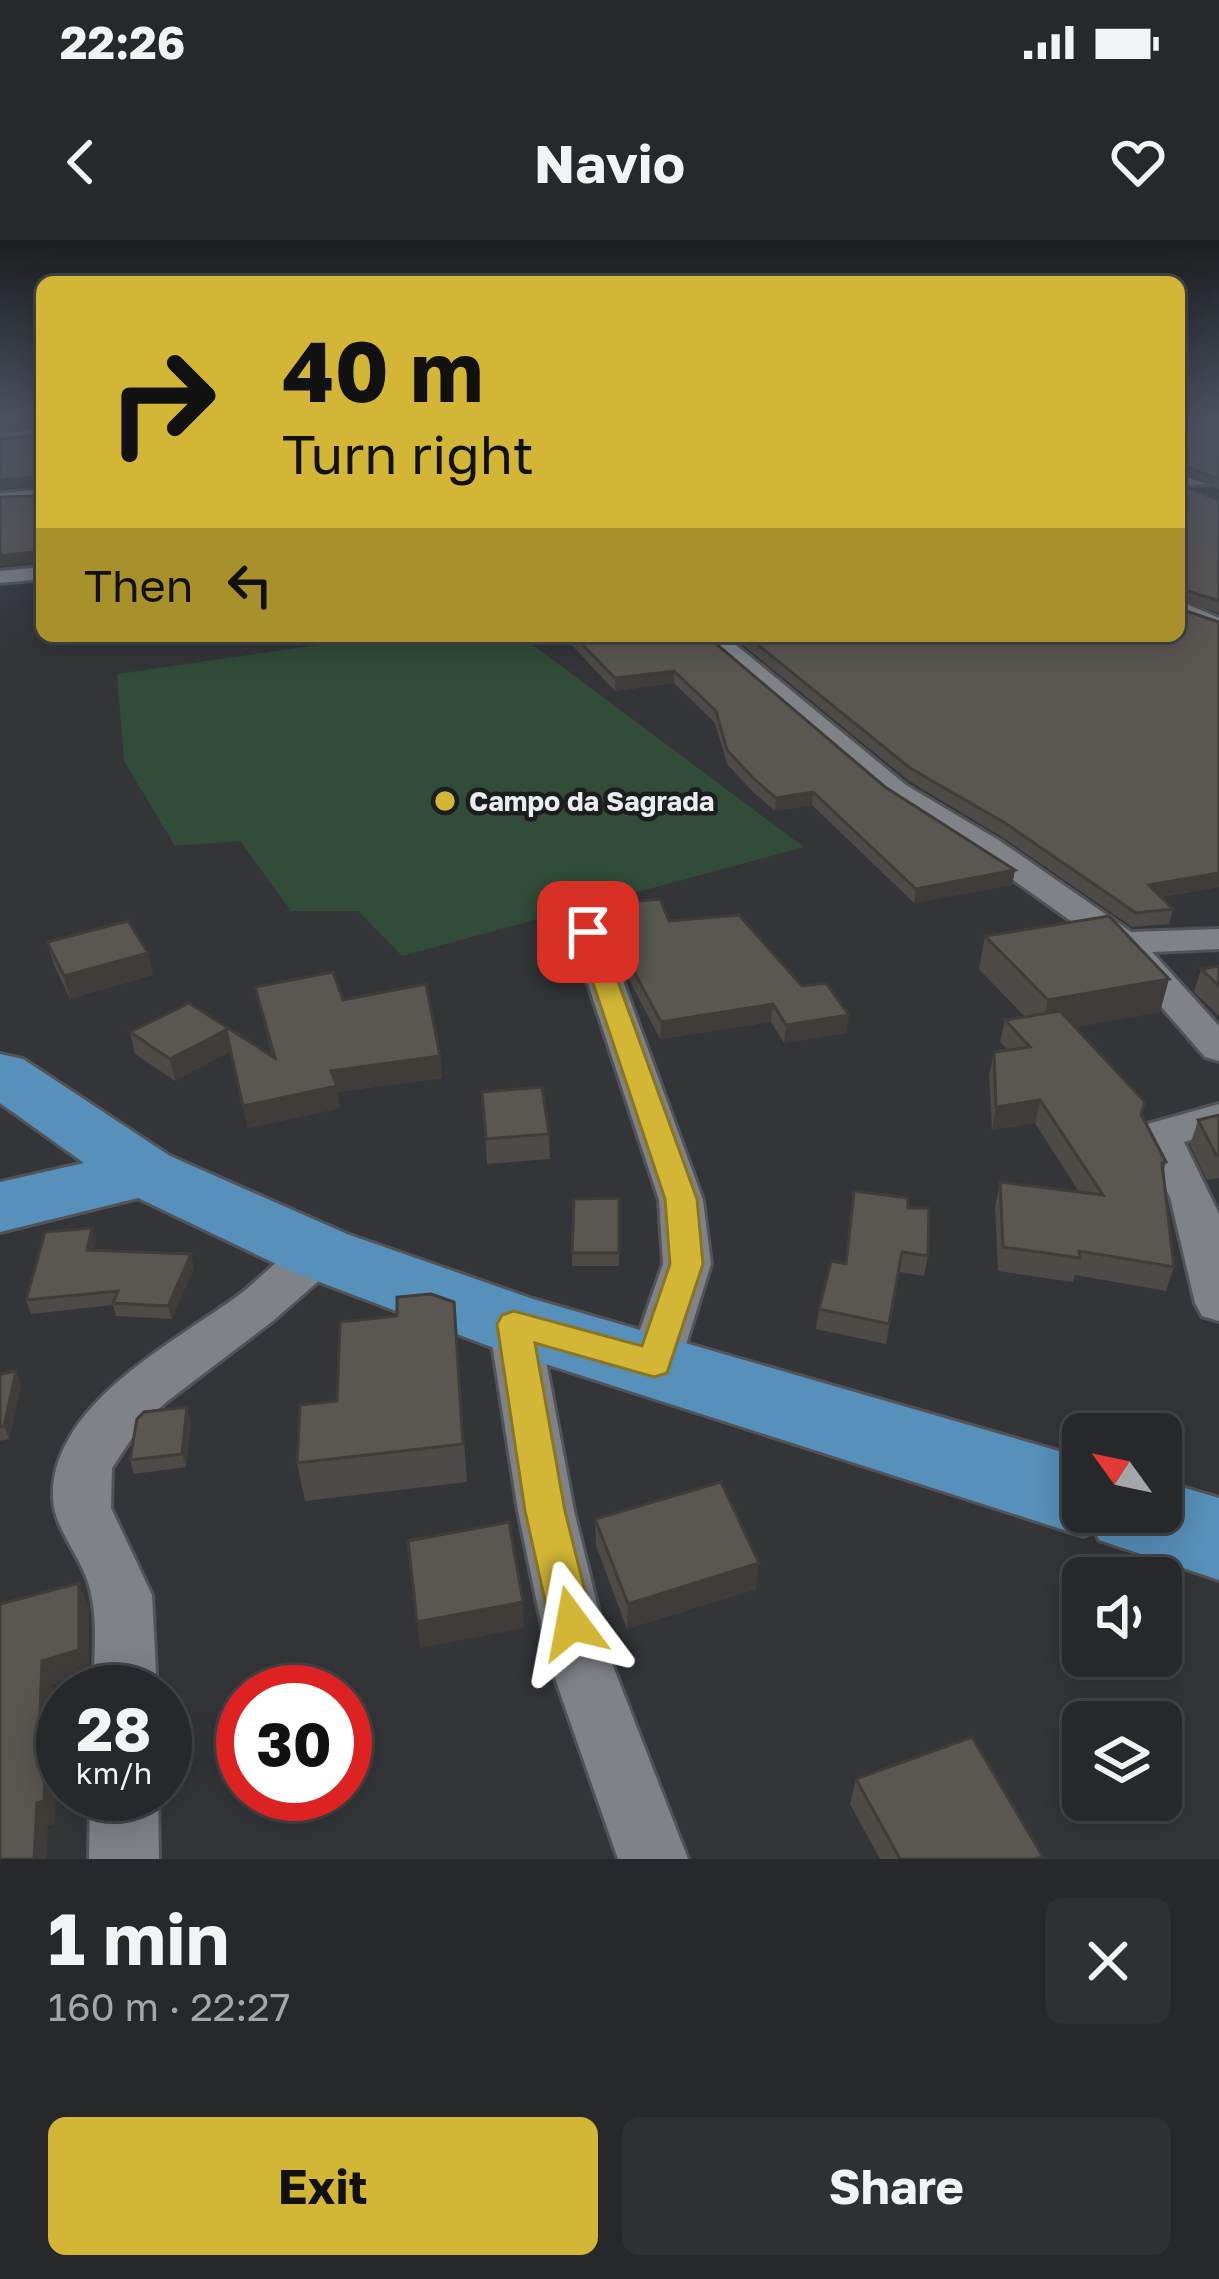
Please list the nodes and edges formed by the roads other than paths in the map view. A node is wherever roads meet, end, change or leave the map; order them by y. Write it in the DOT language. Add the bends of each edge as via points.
graph roads {
  1 [pos="36,495"];
  2 [pos="0,498"];
  3 [pos="36,574"];
  4 [pos="0,577"];
  5 [pos="1185,611"];
  6 [pos="1219,626"];
  7 [pos="719,642"];
  8 [pos="588,932"];
  9 [pos="1219,939"];
  10 [pos="1124,943"];
  11 [pos="1219,1049"];
  12 [pos="0,1073"];
  13 [pos="1219,1117"];
  14 [pos="145,1173"];
  15 [pos="0,1207"];
  16 [pos="320,1253"];
  17 [pos="1219,1303"];
  18 [pos="514,1324"];
  19 [pos="654,1364"];
  20 [pos="1062,1490"];
  21 [pos="1182,1528"];
  22 [pos="1219,1539"];
  23 [pos="125,1665"];
  24 [pos="124,1821"];
  25 [pos="124,1858"];
  26 [pos="653,1859"];
  1 -- 2 [label="street"];
  3 -- 4 [label="street"];
  5 -- 6 [label="street"];
  7 -- 10 [label="street" via="896,791"];
  8 -- 19 [label="street" via="681,1199 687,1264"];
  9 -- 10 [label="street"];
  10 -- 11 [label="street"];
  12 -- 14 [label="main road"];
  13 -- 17 [label="street" via="1159,1135 1192,1197"];
  14 -- 15 [label="main road"];
  14 -- 16 [label="main road"];
  16 -- 18 [label="main road"];
  16 -- 23 [label="street" via="130,1402 82,1475 81,1499 126,1616"];
  18 -- 19 [label="main road"];
  18 -- 26 [label="street" via="580,1661"];
  19 -- 20 [label="main road"];
  21 -- 22 [label="main road"];
  24 -- 25 [label="street"];
}
